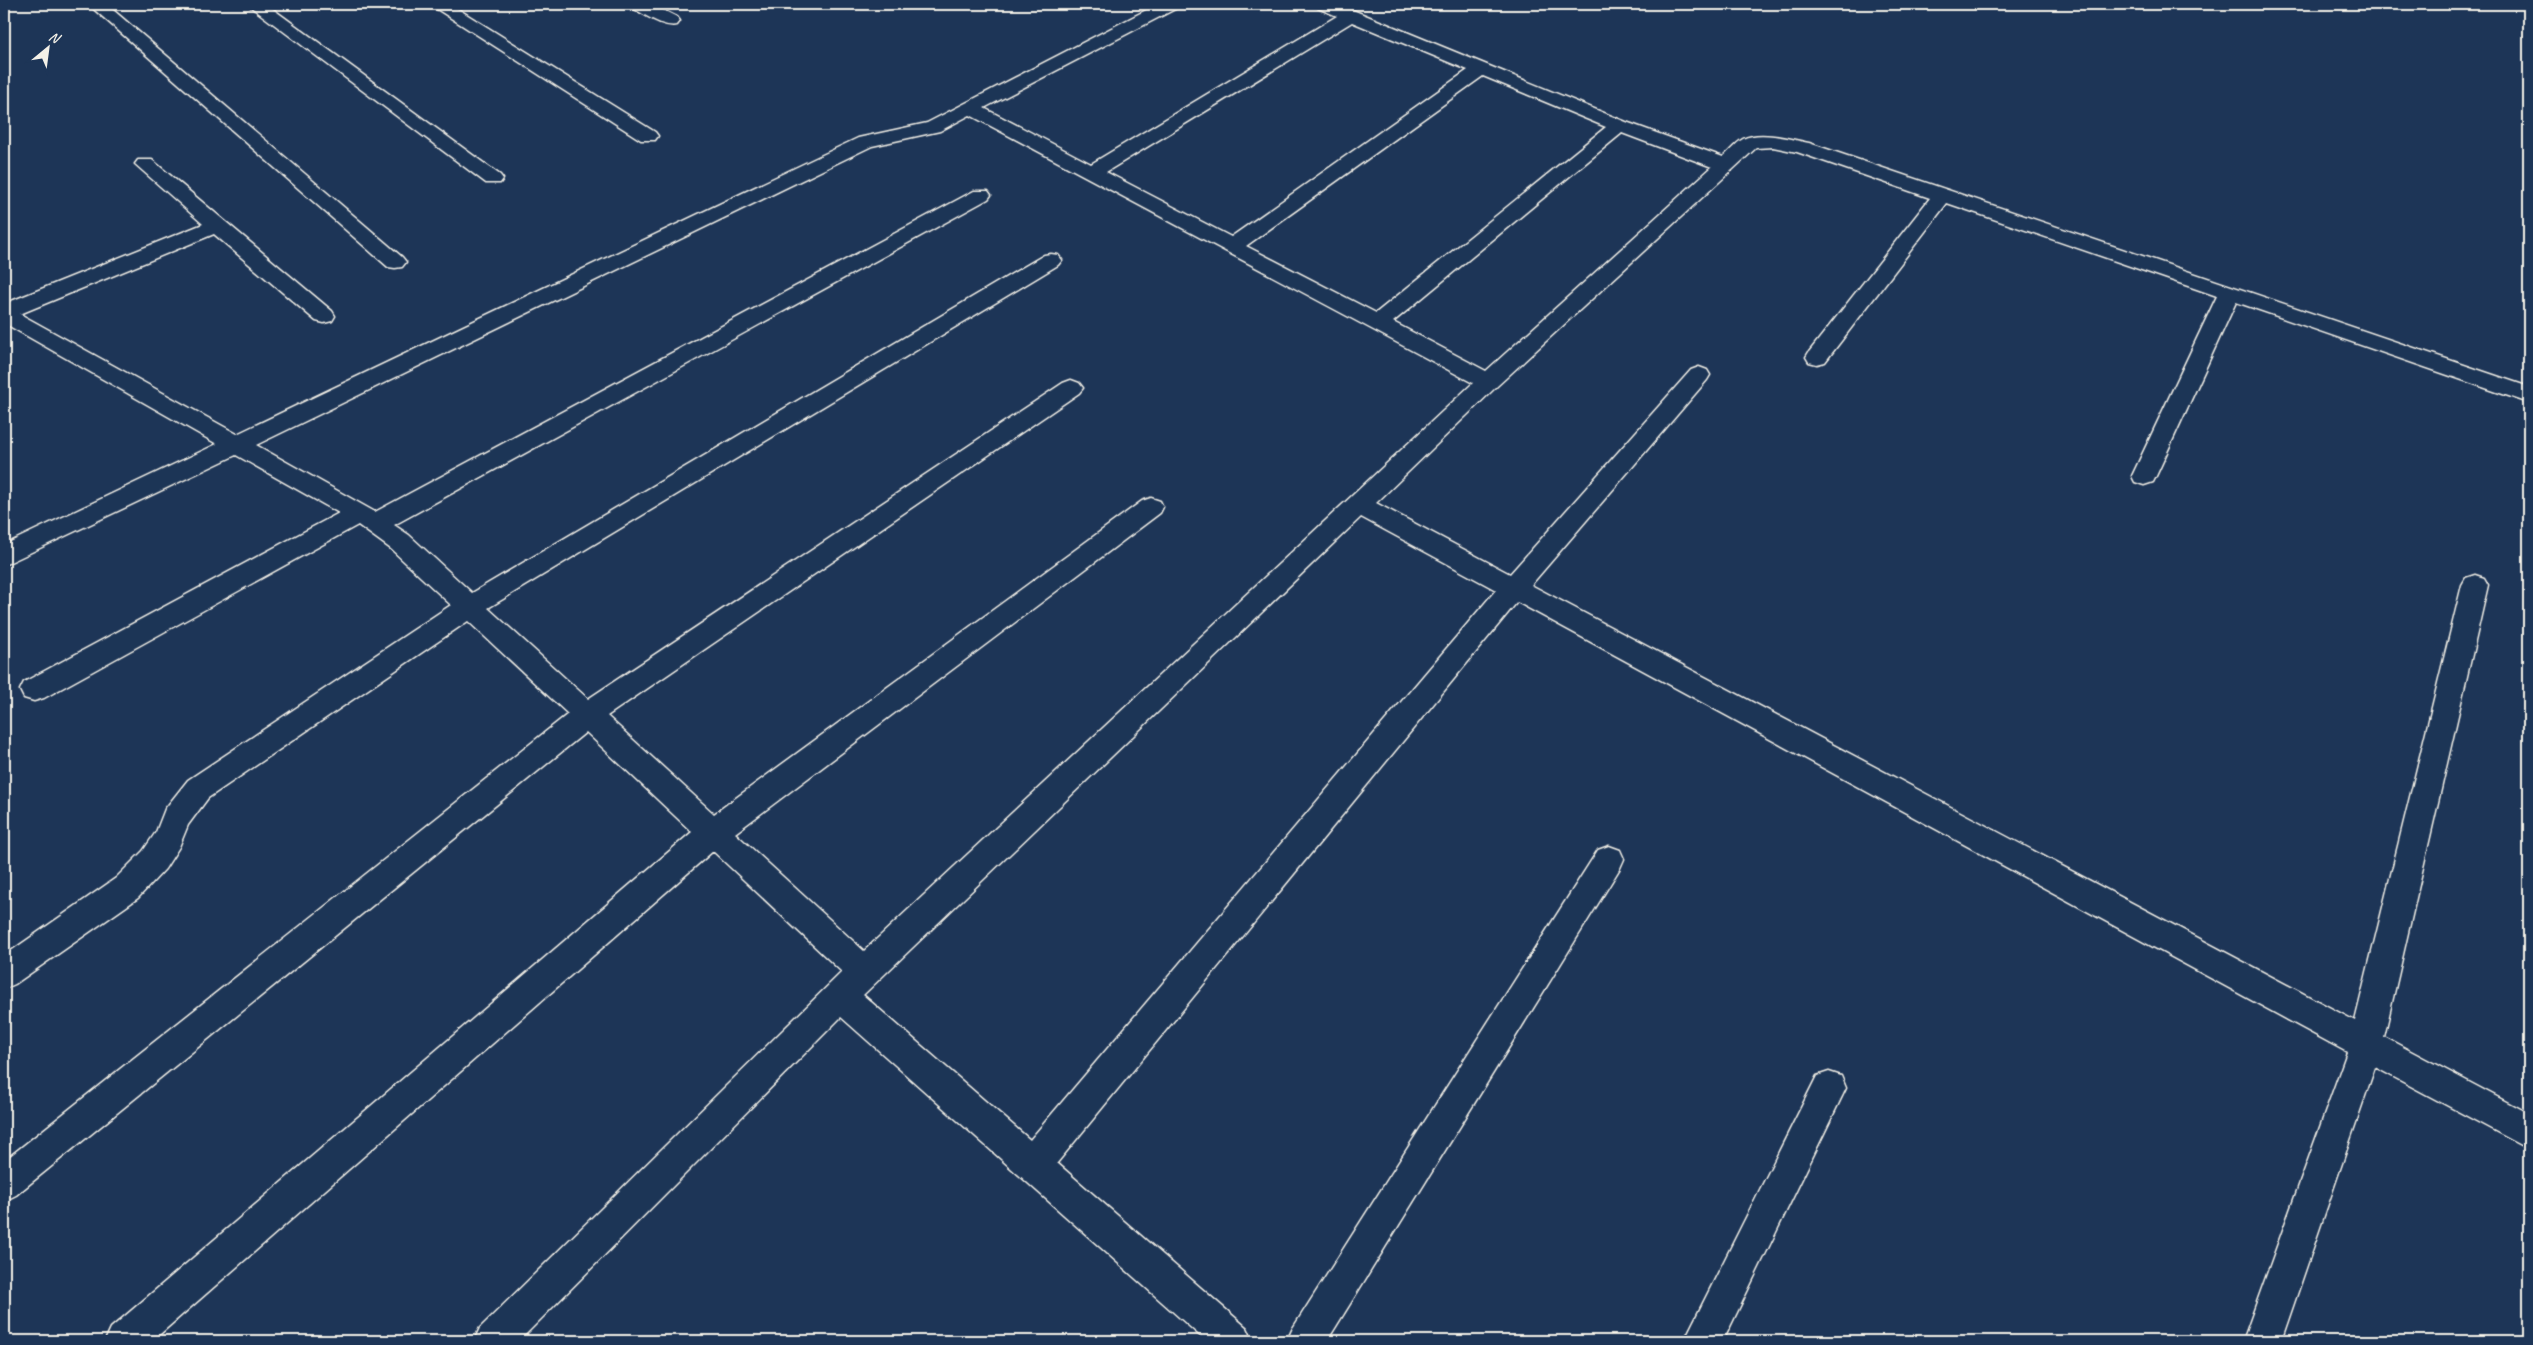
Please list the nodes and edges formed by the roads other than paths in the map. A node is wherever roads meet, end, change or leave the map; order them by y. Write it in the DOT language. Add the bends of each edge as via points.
graph roads {
  1 [pos="96,4"];
  2 [pos="255,4"];
  3 [pos="438,4"];
  4 [pos="638,4"];
  5 [pos="1171,4"];
  6 [pos="1324,4"];
  7 [pos="1349,16"];
  8 [pos="671,21"];
  9 [pos="1480,70"];
  10 [pos="970,108"];
  11 [pos="1618,126"];
  12 [pos="648,136"];
  13 [pos="145,164"];
  14 [pos="1726,166"];
  15 [pos="1092,172"];
  16 [pos="493,179"];
  17 [pos="981,195"];
  18 [pos="1943,195"];
  19 [pos="217,225"];
  20 [pos="1232,246"];
  21 [pos="1051,260"];
  22 [pos="395,262"];
  23 [pos="2229,293"];
  24 [pos="4,313"];
  25 [pos="324,316"];
  26 [pos="1378,323"];
  27 [pos="1817,357"];
  28 [pos="1699,375"];
  29 [pos="1488,382"];
  30 [pos="1071,388"];
  31 [pos="2529,395"];
  32 [pos="236,444"];
  33 [pos="2144,476"];
  34 [pos="1359,505"];
  35 [pos="1151,507"];
  36 [pos="367,518"];
  37 [pos="4,556"];
  38 [pos="2475,585"];
  39 [pos="1513,588"];
  40 [pos="469,607"];
  41 [pos="34,690"];
  42 [pos="587,716"];
  43 [pos="713,832"];
  44 [pos="1609,859"];
  45 [pos="4,974"];
  46 [pos="852,984"];
  47 [pos="2366,1045"];
  48 [pos="1829,1088"];
  49 [pos="2529,1132"];
  50 [pos="1032,1165"];
  51 [pos="4,1183"];
  52 [pos="124,1341"];
  53 [pos="493,1341"];
  54 [pos="1234,1341"];
  55 [pos="1306,1341"];
  56 [pos="1703,1341"];
  57 [pos="2262,1341"];
  1 -- 22 [label="street"];
  2 -- 16 [label="street"];
  3 -- 12 [label="street"];
  4 -- 8 [label="street"];
  5 -- 10 [label="street"];
  6 -- 7 [label="street"];
  7 -- 9 [label="street"];
  7 -- 15 [label="street"];
  9 -- 11 [label="street"];
  9 -- 20 [label="street"];
  10 -- 15 [label="street"];
  10 -- 32 [label="street" via="933,126 879,136 865,142"];
  11 -- 14 [label="street"];
  11 -- 26 [label="street"];
  13 -- 19 [label="street"];
  14 -- 18 [label="street" via="1750,143 1773,141"];
  14 -- 29 [label="street"];
  15 -- 20 [label="street"];
  17 -- 36 [label="street"];
  18 -- 23 [label="street"];
  18 -- 27 [label="street"];
  19 -- 24 [label="street"];
  19 -- 25 [label="street"];
  20 -- 26 [label="street"];
  21 -- 40 [label="street"];
  23 -- 31 [label="street"];
  23 -- 33 [label="street"];
  24 -- 32 [label="street"];
  26 -- 29 [label="street"];
  28 -- 39 [label="street"];
  29 -- 34 [label="street"];
  30 -- 42 [label="street"];
  32 -- 36 [label="street"];
  32 -- 37 [label="street"];
  34 -- 39 [label="street"];
  34 -- 46 [label="street"];
  35 -- 43 [label="street"];
  36 -- 40 [label="street" via="400,542"];
  36 -- 41 [label="street"];
  38 -- 47 [label="street"];
  39 -- 47 [label="street"];
  39 -- 50 [label="street"];
  40 -- 42 [label="street"];
  40 -- 45 [label="street" via="198,789 176,818 154,860 127,888"];
  42 -- 43 [label="street"];
  42 -- 51 [label="street"];
  43 -- 46 [label="street"];
  43 -- 52 [label="street"];
  44 -- 55 [label="street"];
  46 -- 50 [label="street"];
  46 -- 53 [label="street"];
  47 -- 49 [label="street"];
  47 -- 57 [label="street"];
  48 -- 56 [label="street"];
  50 -- 54 [label="street"];
}
